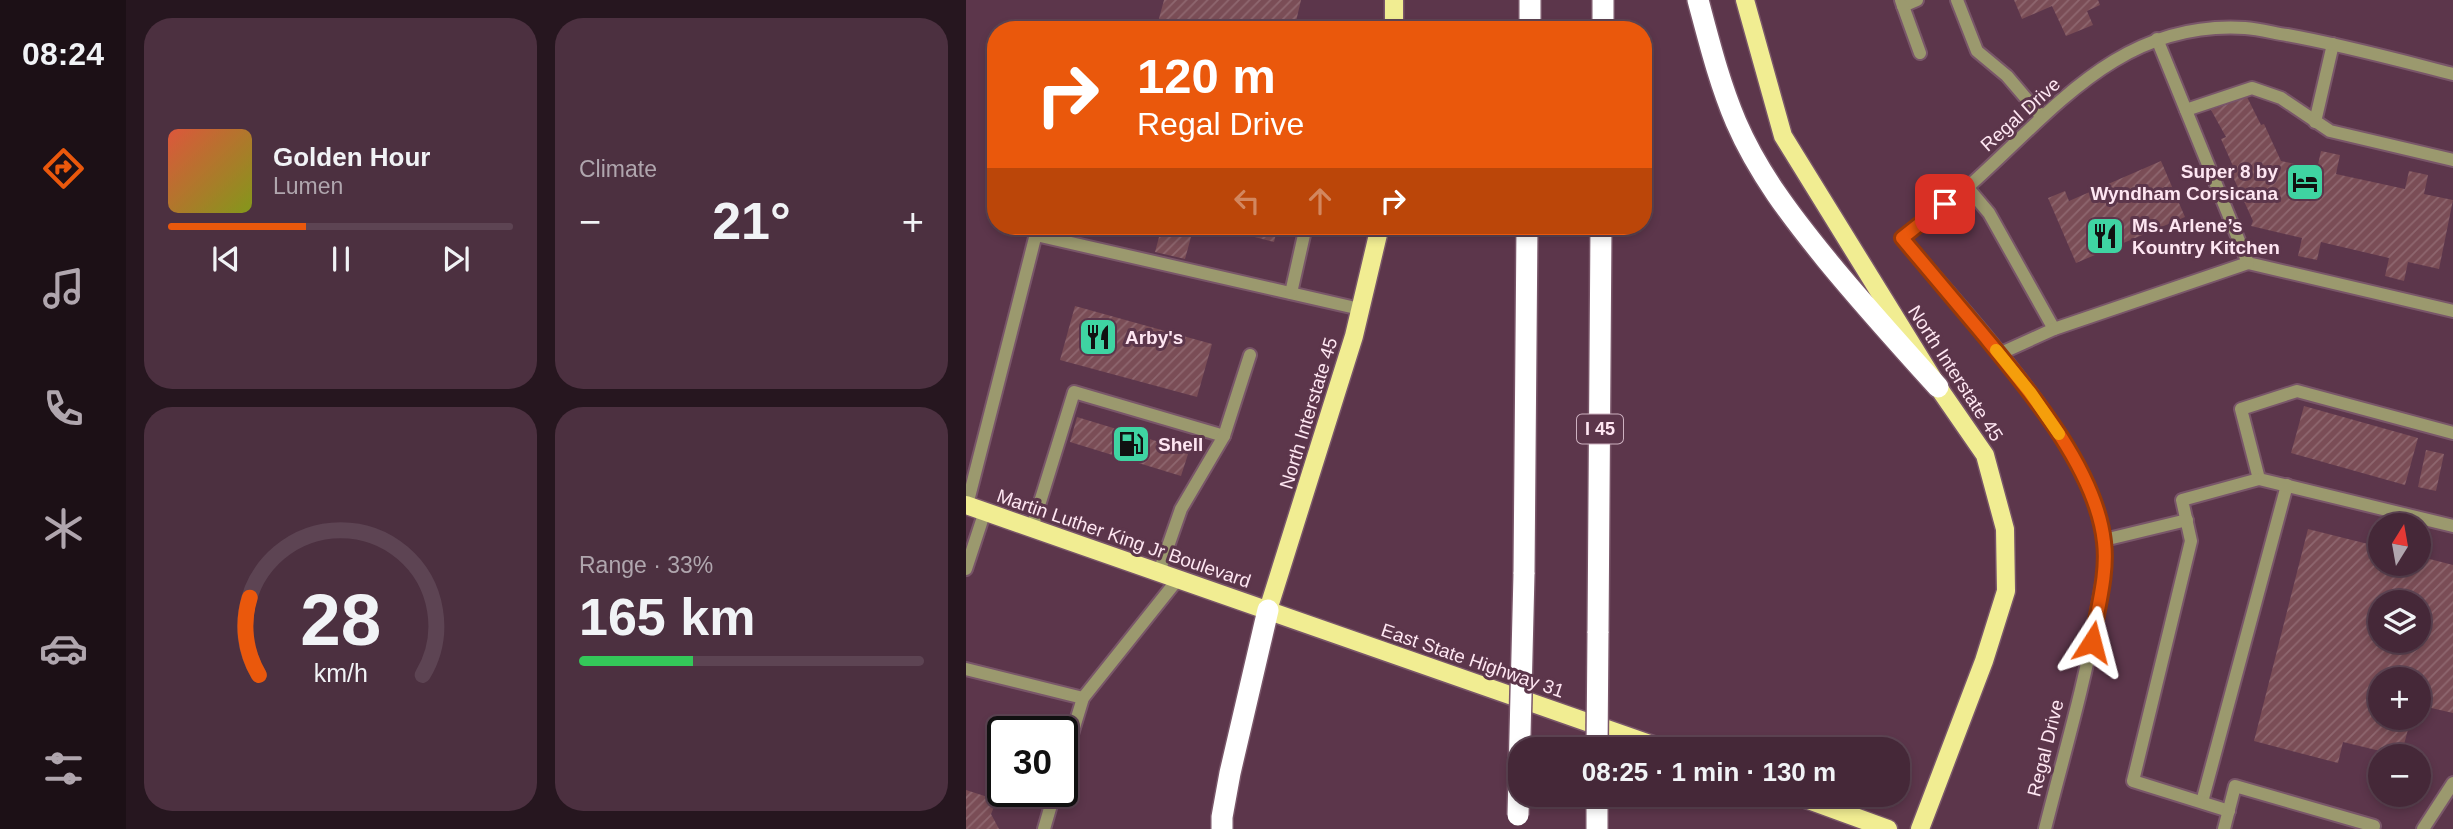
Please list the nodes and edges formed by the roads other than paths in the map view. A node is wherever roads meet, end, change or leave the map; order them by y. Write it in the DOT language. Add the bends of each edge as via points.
graph roads {
  1 [pos="1394,0"];
  2 [pos="1530,0"];
  3 [pos="1603,0"];
  4 [pos="1698,0"];
  5 [pos="1745,0"];
  6 [pos="1917,0"];
  7 [pos="1957,0"];
  8 [pos="1902,3"];
  9 [pos="1394,21"];
  10 [pos="1530,21"];
  11 [pos="1602,21"];
  12 [pos="2157,39"];
  13 [pos="2333,44"];
  14 [pos="1920,53"];
  15 [pos="2453,74"];
  16 [pos="2186,110"];
  17 [pos="2042,117"];
  18 [pos="2315,122"];
  19 [pos="2453,160"];
  20 [pos="1967,187"];
  21 [pos="1036,235"];
  22 [pos="1057,235"];
  23 [pos="1304,235"];
  24 [pos="1378,235"];
  25 [pos="1527,235"];
  26 [pos="1601,235"];
  27 [pos="2248,263"];
  28 [pos="1292,293"];
  29 [pos="1360,309"];
  30 [pos="2453,311"];
  31 [pos="2054,329"];
  32 [pos="1999,354"];
  33 [pos="1250,355"];
  34 [pos="1938,387"];
  35 [pos="2453,433"];
  36 [pos="1224,436"];
  37 [pos="2259,479"];
  38 [pos="2287,485"];
  39 [pos="966,505"];
  40 [pos="985,511"];
  41 [pos="2187,520"];
  42 [pos="2453,526"];
  43 [pos="1032,528"];
  44 [pos="2104,540"];
  45 [pos="966,569"];
  46 [pos="1159,572"];
  47 [pos="1178,579"];
  48 [pos="1268,610"];
  49 [pos="966,669"];
  50 [pos="1083,698"];
  51 [pos="1078,716"];
  52 [pos="1597,737"];
  53 [pos="1630,737"];
  54 [pos="2453,783"];
  55 [pos="2202,803"];
  56 [pos="1050,807"];
  57 [pos="1828,807"];
  58 [pos="2229,811"];
  59 [pos="1517,822"];
  60 [pos="1044,829"];
  61 [pos="1222,829"];
  62 [pos="1888,829"];
  63 [pos="1920,829"];
  64 [pos="2045,829"];
  65 [pos="2224,829"];
  66 [pos="2373,829"];
  67 [pos="2423,829"];
  1 -- 9 [label="main road"];
  2 -- 10 [label="highway"];
  3 -- 11 [label="highway"];
  4 -- 34 [label="highway" via="1714,63 1765,178 1803,233"];
  5 -- 34 [label="main road, North Interstate 45" via="1783,136"];
  6 -- 8 [label="street"];
  7 -- 17 [label="street" via="1977,51 2007,76"];
  8 -- 14 [label="street"];
  12 -- 13 [label="street, Regal Drive" via="2207,29 2246,28"];
  12 -- 16 [label="street"];
  12 -- 17 [label="street, Regal Drive" via="2124,53"];
  13 -- 15 [label="street, Regal Drive"];
  13 -- 18 [label="street"];
  16 -- 18 [label="street" via="2252,88 2281,98"];
  16 -- 27 [label="street"];
  17 -- 20 [label="street, Regal Drive"];
  18 -- 19 [label="street" via="2330,131"];
  20 -- 31 [label="street" via="1989,213"];
  20 -- 32 [label="street, Regal Drive" via="1902,238"];
  21 -- 39 [label="street"];
  22 -- 28 [label="street"];
  23 -- 28 [label="street"];
  24 -- 29 [label="main road, North Interstate 45"];
  25 -- 59 [label="highway, bridge"];
  26 -- 52 [label="highway, I 45, bridge"];
  27 -- 30 [label="street"];
  27 -- 31 [label="street"];
  28 -- 29 [label="street"];
  29 -- 48 [label="main road, North Interstate 45"];
  31 -- 32 [label="street"];
  32 -- 44 [label="street, Regal Drive" via="2066,443 2092,496"];
  33 -- 36 [label="street"];
  34 -- 63 [label="main road, North Interstate 45" via="1985,455 2005,529 2006,591"];
  35 -- 37 [label="street" via="2297,391 2241,409"];
  36 -- 43 [label="street" via="1074,392"];
  36 -- 46 [label="street" via="1181,509"];
  37 -- 38 [label="street"];
  37 -- 41 [label="street" via="2182,500"];
  38 -- 42 [label="street"];
  38 -- 55 [label="street"];
  39 -- 40 [label="main road, Martin Luther King Jr Boulevard"];
  40 -- 43 [label="main road, Martin Luther King Jr Boulevard"];
  40 -- 45 [label="street"];
  41 -- 44 [label="street"];
  41 -- 55 [label="street" via="2191,541 2133,781"];
  43 -- 46 [label="main road, Martin Luther King Jr Boulevard"];
  44 -- 64 [label="street, Regal Drive" via="2092,642"];
  46 -- 47 [label="main road, Martin Luther King Jr Boulevard"];
  47 -- 48 [label="main road, Martin Luther King Jr Boulevard"];
  47 -- 50 [label="street"];
  48 -- 53 [label="main road, East State Highway 31"];
  48 -- 61 [label="highway" via="1230,773"];
  49 -- 50 [label="street"];
  50 -- 51 [label="street"];
  54 -- 67 [label="street"];
  55 -- 58 [label="street"];
  56 -- 60 [label="street"];
  57 -- 62 [label="main road"];
  58 -- 65 [label="street"];
  58 -- 66 [label="street" via="2235,786"];
}
